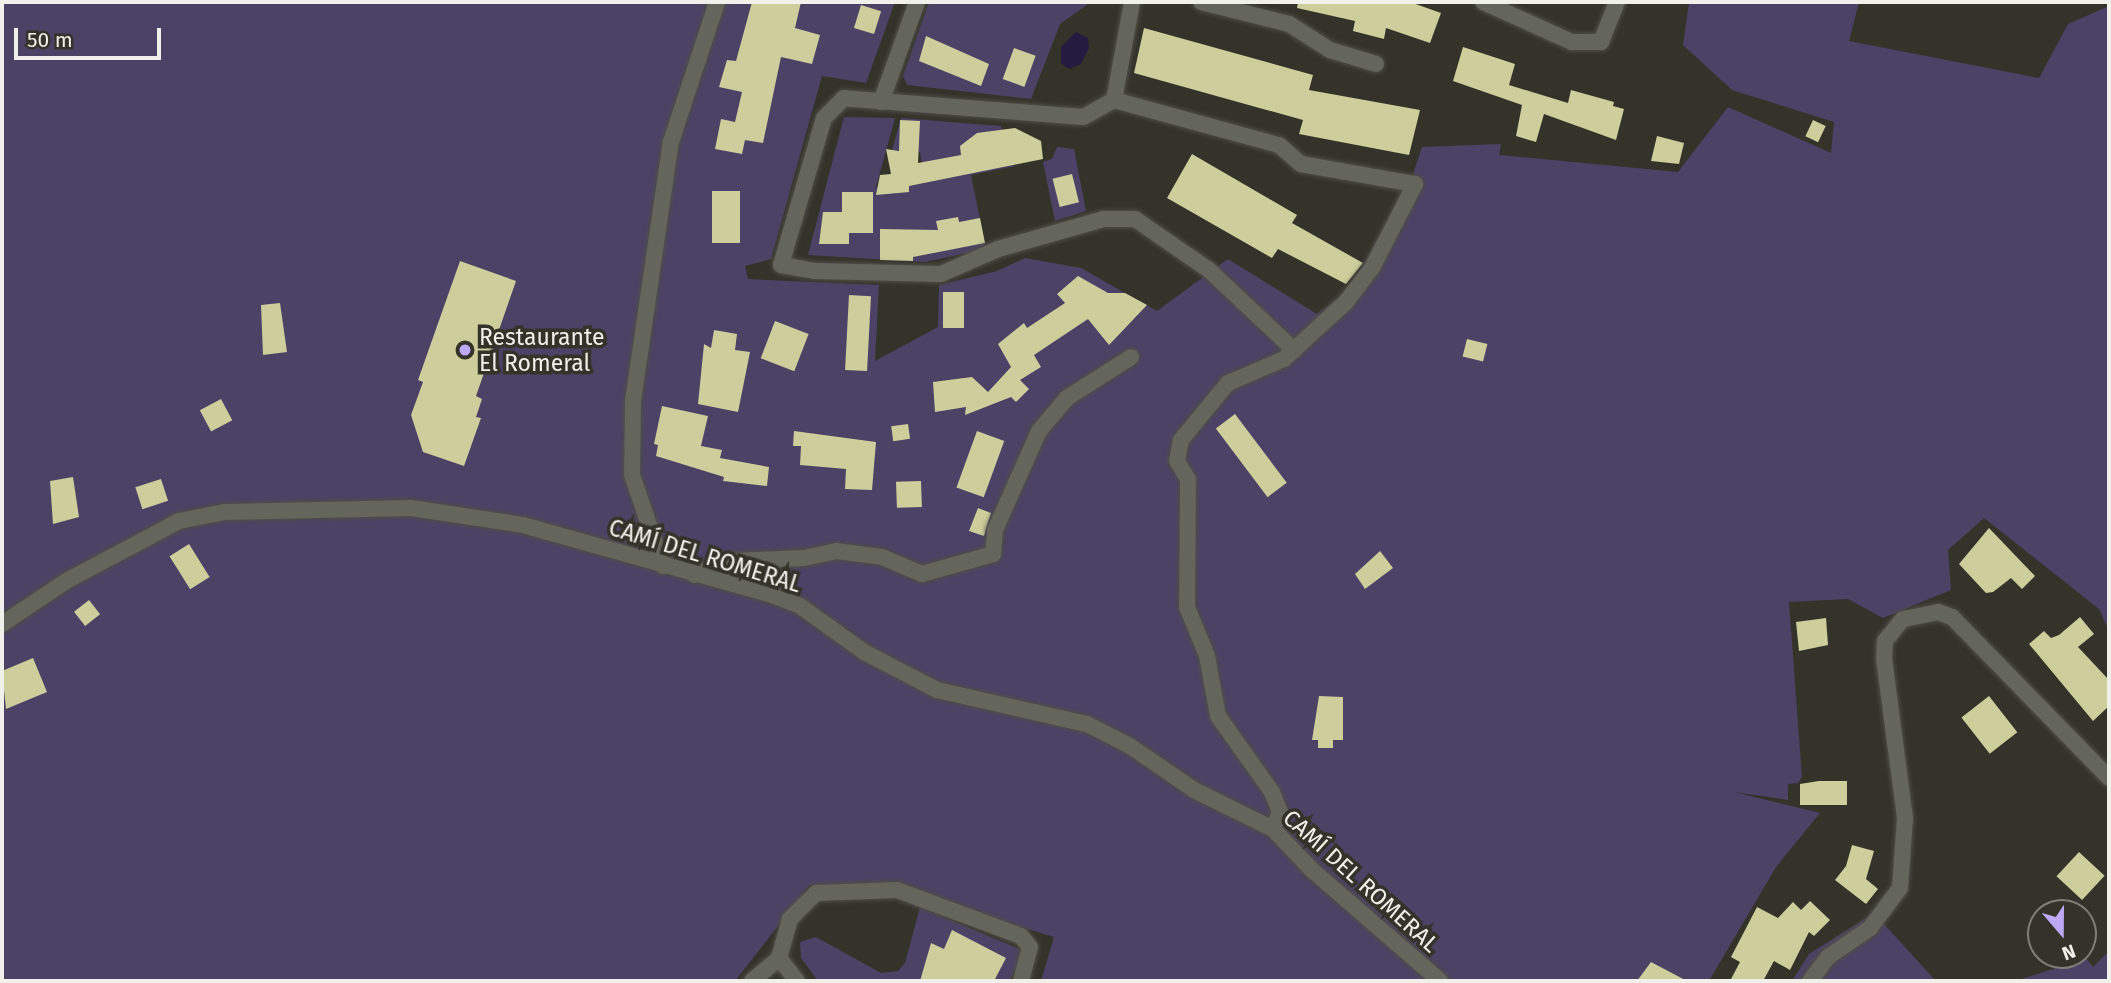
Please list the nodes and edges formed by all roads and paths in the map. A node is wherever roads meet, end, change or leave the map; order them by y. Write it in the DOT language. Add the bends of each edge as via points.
graph roads {
  1 [pos="716,2"];
  2 [pos="917,2"];
  3 [pos="1132,2"];
  4 [pos="1201,2"];
  5 [pos="1483,2"];
  6 [pos="1617,2"];
  7 [pos="1376,64"];
  8 [pos="1114,100"];
  9 [pos="881,102"];
  10 [pos="1294,350"];
  11 [pos="1131,357"];
  12 [pos="663,566"];
  13 [pos="694,575"];
  14 [pos="2,624"];
  15 [pos="2109,778"];
  16 [pos="1273,829"];
  17 [pos="779,958"];
  18 [pos="751,981"];
  19 [pos="797,981"];
  20 [pos="1021,981"];
  21 [pos="1440,981"];
  22 [pos="1810,981"];
  1 -- 12 [label="street" via="671,142 633,401 632,475"];
  2 -- 9 [label="street"];
  3 -- 8 [label="street"];
  4 -- 7 [label="street" via="1289,24 1330,50"];
  5 -- 6 [label="street" via="1572,42 1601,42"];
  8 -- 9 [label="street" via="1083,117"];
  8 -- 10 [label="street" via="1279,145 1301,164 1415,184 1372,268 1346,302"];
  9 -- 10 [label="street" via="844,98 824,118 781,265 815,271 941,274 999,249 1064,230 1104,219 1135,219 1209,270"];
  10 -- 16 [label="street" via="1228,383 1192,422 1181,440 1177,461 1188,479 1187,607 1207,656 1218,716 1272,792 1280,812"];
  11 -- 13 [label="street" via="1067,398 1039,431 995,530 993,554 922,573 882,557 836,551 804,558 730,561"];
  12 -- 13 [label="street, CAMÍ DEL ROMERAL"];
  12 -- 14 [label="street, CAMÍ DEL ROMERAL" via="470,514 411,508 225,512 179,521 68,580"];
  13 -- 16 [label="street, CAMÍ DEL ROMERAL" via="800,606 864,652 937,690 1087,724 1130,746 1194,790"];
  15 -- 22 [label="street" via="1952,617 1938,612 1903,619 1885,641 1895,766 1905,818 1900,888 1870,928 1828,957"];
  16 -- 21 [label="street, CAMÍ DEL ROMERAL" via="1327,884 1407,948"];
  17 -- 18 [label="street"];
  17 -- 19 [label="street"];
  17 -- 20 [label="street" via="790,919 816,893 897,890 1021,936 1030,947"];
}
